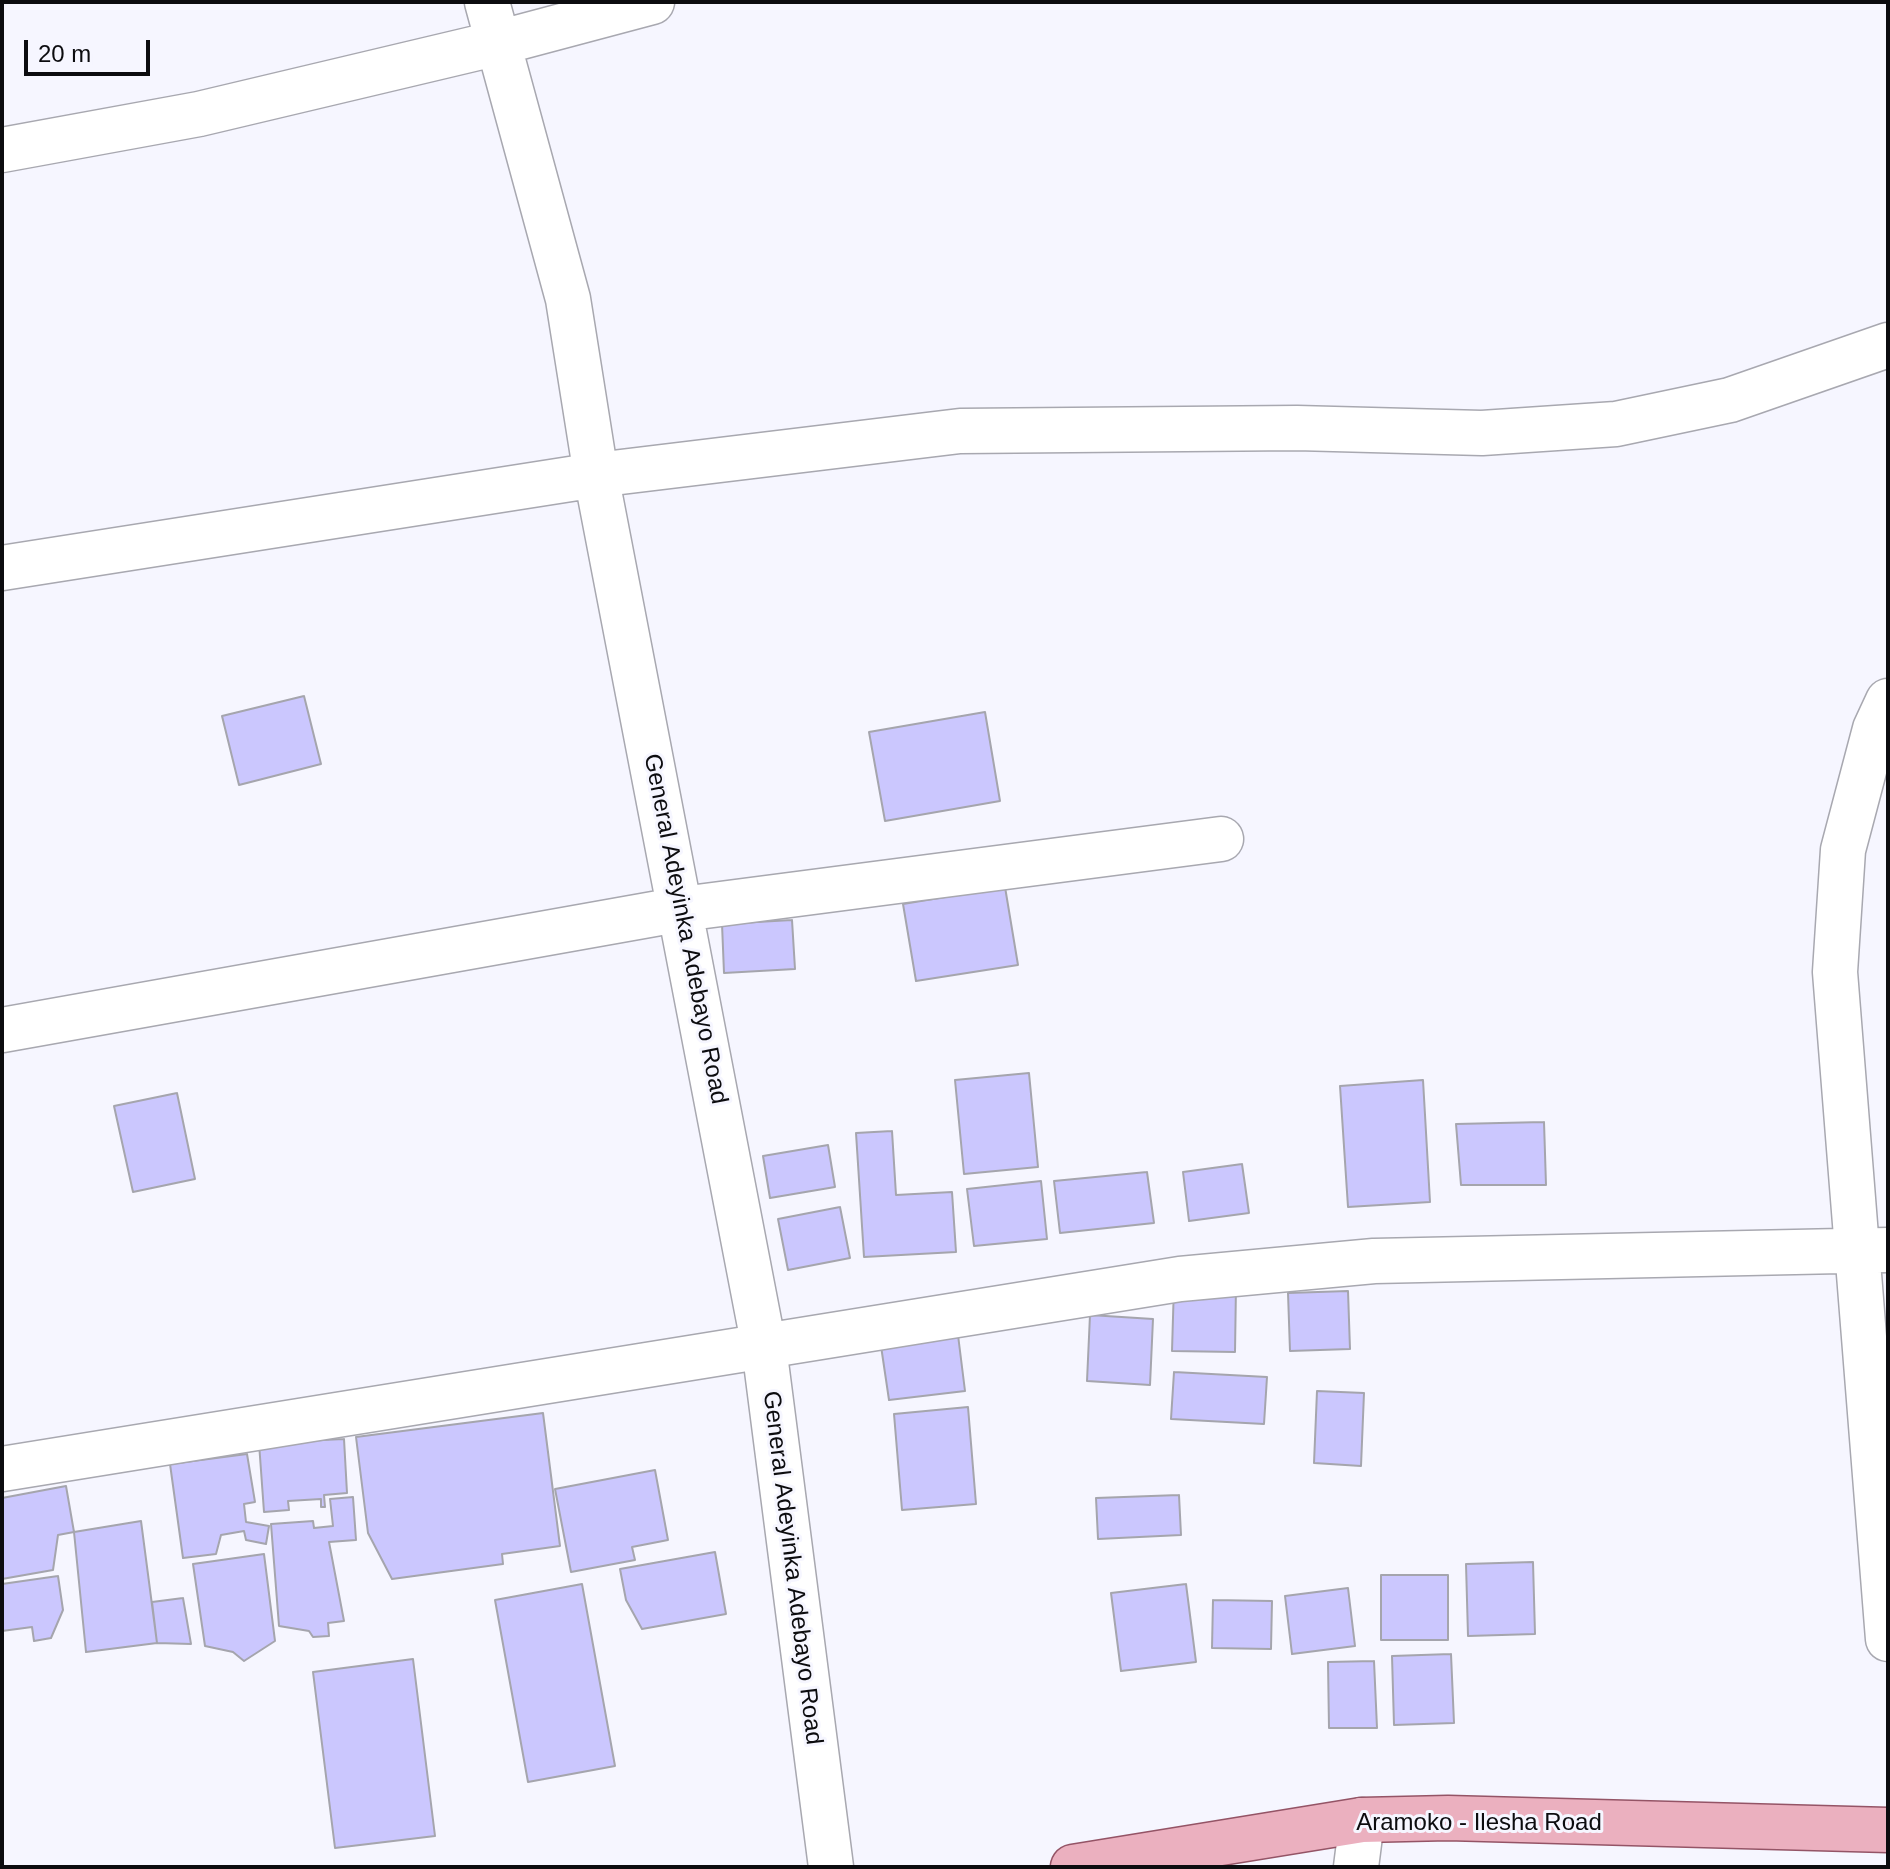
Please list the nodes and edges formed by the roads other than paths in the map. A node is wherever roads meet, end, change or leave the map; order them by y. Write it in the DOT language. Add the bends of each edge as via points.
graph roads {
  1 [pos="487,2"];
  2 [pos="652,2"];
  3 [pos="498,43"];
  4 [pos="2,150"];
  5 [pos="1888,345"];
  6 [pos="596,475"];
  7 [pos="2,568"];
  8 [pos="1888,701"];
  9 [pos="1221,839"];
  10 [pos="682,909"];
  11 [pos="2,1030"];
  12 [pos="1873,1252"];
  13 [pos="764,1347"];
  14 [pos="2,1469"];
  15 [pos="1888,1639"];
  16 [pos="1362,1820"];
  17 [pos="1888,1830"];
  18 [pos="831,1867"];
  19 [pos="1073,1867"];
  20 [pos="1356,1867"];
  1 -- 3 [label="street, General Adeyinka Adebayo Road"];
  2 -- 3 [label="street"];
  3 -- 4 [label="street" via="199,114"];
  3 -- 6 [label="street, General Adeyinka Adebayo Road" via="565,285"];
  5 -- 6 [label="street" via="1730,400 1616,424 1482,433 1297,428 960,431"];
  6 -- 7 [label="street"];
  6 -- 10 [label="street, General Adeyinka Adebayo Road"];
  8 -- 12 [label="street" via="1875,729 1843,850 1835,972"];
  9 -- 10 [label="street"];
  10 -- 11 [label="street"];
  10 -- 13 [label="street, General Adeyinka Adebayo Road"];
  12 -- 13 [label="street" via="1374,1261 1180,1279"];
  12 -- 15 [label="street"];
  13 -- 14 [label="street"];
  13 -- 18 [label="street, General Adeyinka Adebayo Road"];
  16 -- 17 [label="main road, Aramoko - Ilesha Road"];
  16 -- 19 [label="main road, Aramoko - Ilesha Road"];
  16 -- 20 [label="street"];
}
